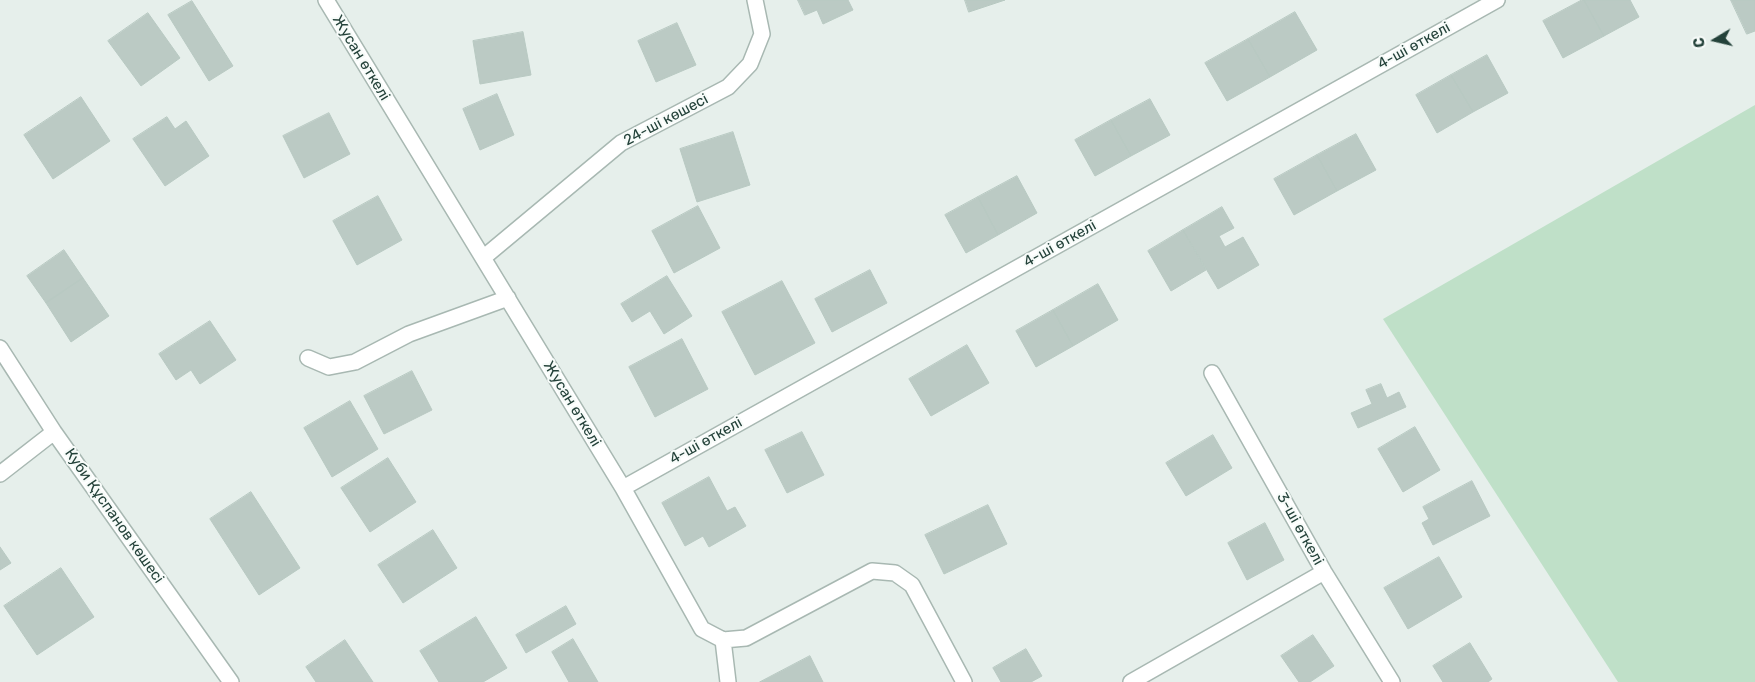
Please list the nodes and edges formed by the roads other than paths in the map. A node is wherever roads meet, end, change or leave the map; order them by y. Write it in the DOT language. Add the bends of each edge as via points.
graph roads {
  1 [pos="326,0"];
  2 [pos="755,0"];
  3 [pos="1497,0"];
  4 [pos="483,258"];
  5 [pos="508,298"];
  6 [pos="0,348"];
  7 [pos="308,358"];
  8 [pos="1212,373"];
  9 [pos="54,432"];
  10 [pos="0,474"];
  11 [pos="623,488"];
  12 [pos="1324,572"];
  13 [pos="723,640"];
  14 [pos="231,682"];
  15 [pos="728,682"];
  16 [pos="964,682"];
  17 [pos="1131,682"];
  18 [pos="1392,682"];
  1 -- 4 [label="street, Жусан өткелі"];
  2 -- 4 [label="street, 24-ші көшесi" via="762,34 750,64 728,88 621,143"];
  3 -- 11 [label="street, 4-шi өткелi"];
  4 -- 5 [label="street, Жусан өткелі"];
  5 -- 7 [label="street" via="410,334 355,362 329,367"];
  5 -- 11 [label="street, Жусан өткелі"];
  6 -- 9 [label="street, Куби Құспанов көшесi"];
  8 -- 12 [label="street, 3-шi өткелi"];
  9 -- 10 [label="street"];
  9 -- 14 [label="street, Куби Құспанов көшесi"];
  11 -- 13 [label="street, Жусан өткелі" via="702,629"];
  12 -- 17 [label="street"];
  12 -- 18 [label="street, 3-шi өткелi"];
  13 -- 15 [label="street"];
  13 -- 16 [label="street" via="746,638 872,570 895,573 912,585"];
}
